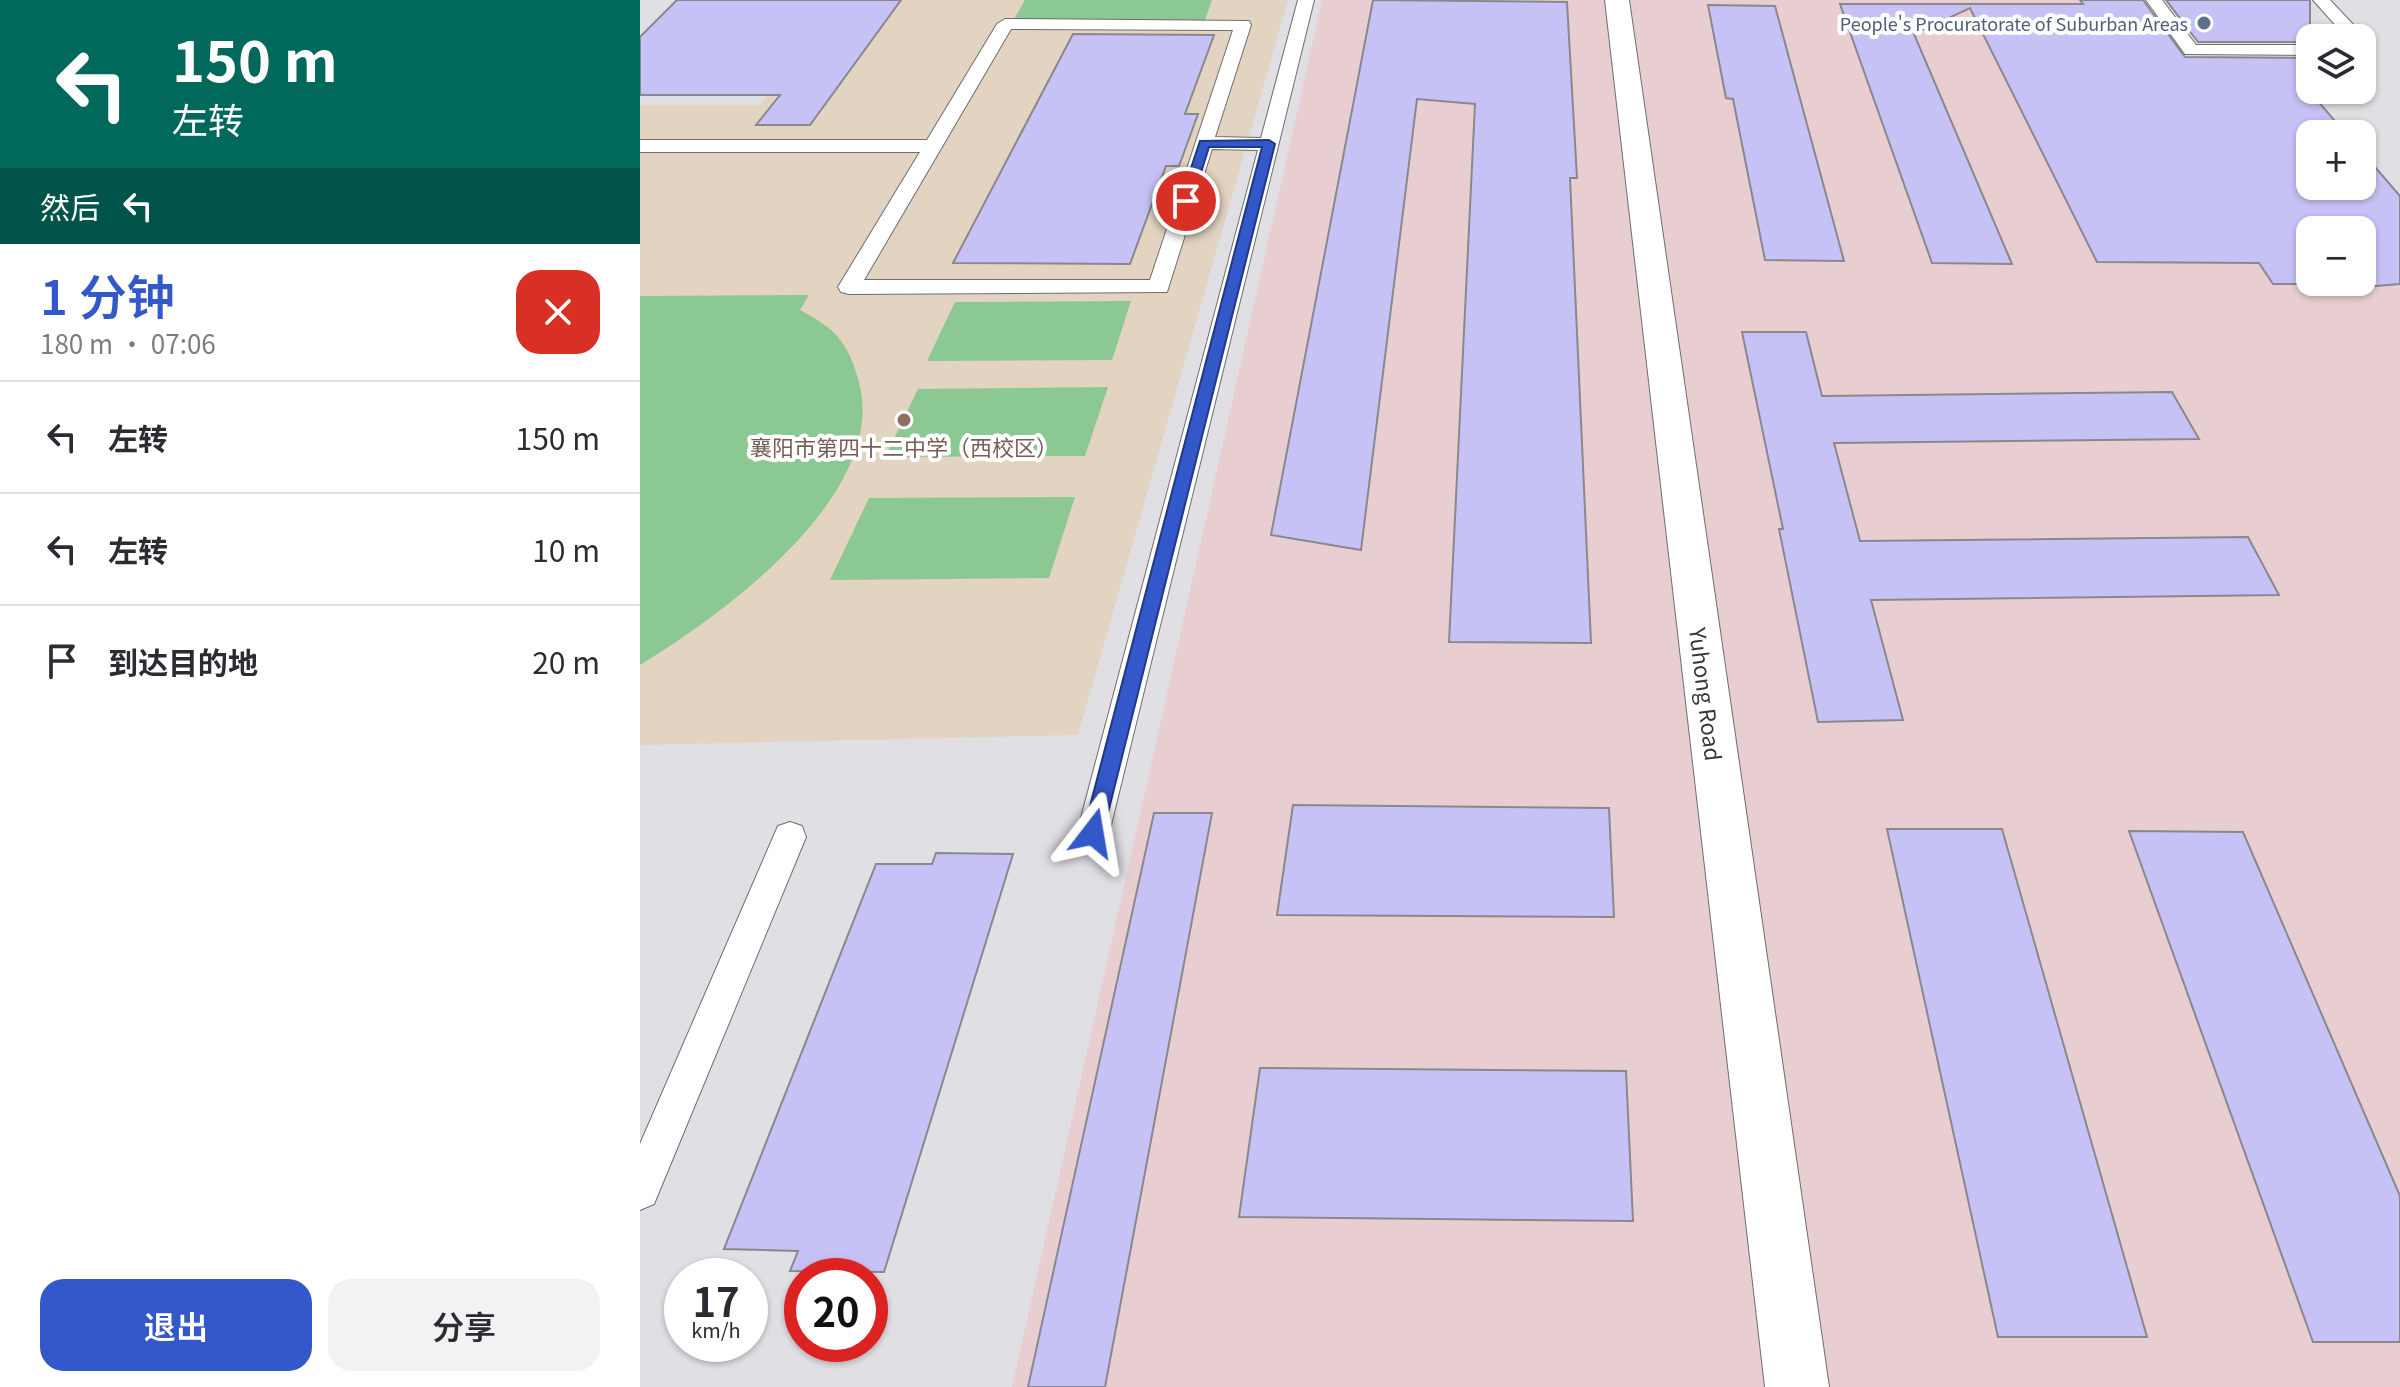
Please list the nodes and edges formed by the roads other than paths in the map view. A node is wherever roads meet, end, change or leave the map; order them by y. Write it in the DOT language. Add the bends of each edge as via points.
graph roads {
  1 [pos="1306,0"];
  2 [pos="1617,0"];
  3 [pos="2154,0"];
  4 [pos="2321,0"];
  5 [pos="2343,24"];
  6 [pos="2296,50"];
  7 [pos="1204,143"];
  8 [pos="1269,144"];
  9 [pos="640,146"];
  10 [pos="933,146"];
  11 [pos="1093,833"];
  12 [pos="790,837"];
  13 [pos="640,1190"];
  14 [pos="1797,1387"];
  1 -- 8 [label="lane"];
  2 -- 14 [label="street, Yuhong Road"];
  3 -- 6 [label="lane" via="2191,50"];
  4 -- 5 [label="lane"];
  7 -- 8 [label="lane"];
  7 -- 10 [label="lane" via="1243,25 1005,24"];
  7 -- 10 [label="lane" via="1159,287 849,287"];
  8 -- 11 [label="lane"];
  9 -- 10 [label="lane"];
  12 -- 13 [label="lane"];
}
